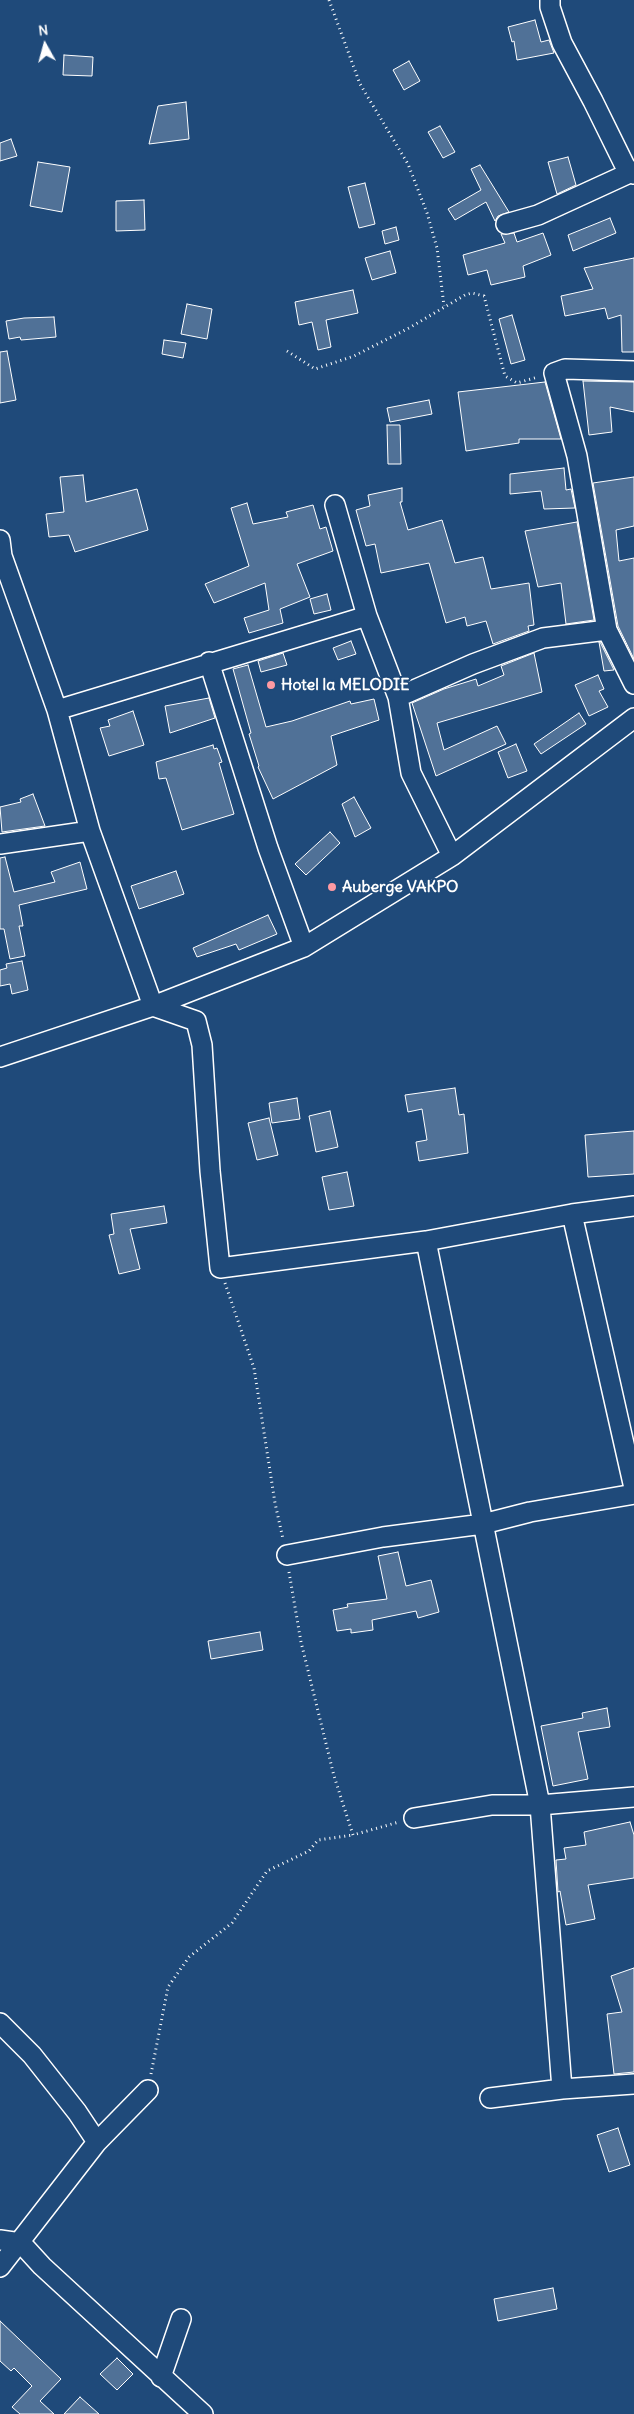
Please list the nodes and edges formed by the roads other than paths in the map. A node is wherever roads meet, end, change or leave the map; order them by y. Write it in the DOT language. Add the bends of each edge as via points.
graph roads {
  1 [pos="550,0"];
  2 [pos="632,173"];
  3 [pos="506,224"];
  4 [pos="634,372"];
  5 [pos="335,505"];
  6 [pos="0,540"];
  7 [pos="367,616"];
  8 [pos="607,630"];
  9 [pos="209,662"];
  10 [pos="634,684"];
  11 [pos="398,697"];
  12 [pos="57,710"];
  13 [pos="634,718"];
  14 [pos="90,831"];
  15 [pos="0,844"];
  16 [pos="452,856"];
  17 [pos="304,947"];
  18 [pos="153,1006"];
  19 [pos="0,1057"];
  20 [pos="634,1206"];
  21 [pos="572,1214"];
  22 [pos="426,1242"];
  23 [pos="634,1488"];
  24 [pos="634,1494"];
  25 [pos="483,1524"];
  26 [pos="287,1555"];
  27 [pos="634,1797"];
  28 [pos="540,1806"];
  29 [pos="414,1818"];
  30 [pos="0,2023"];
  31 [pos="634,2084"];
  32 [pos="562,2089"];
  33 [pos="148,2090"];
  34 [pos="490,2098"];
  35 [pos="97,2142"];
  36 [pos="0,2240"];
  37 [pos="21,2243"];
  38 [pos="0,2267"];
  39 [pos="181,2319"];
  40 [pos="161,2377"];
  41 [pos="203,2414"];
  1 -- 2 [label="street" via="562,43"];
  2 -- 3 [label="street" via="538,215"];
  4 -- 8 [label="street" via="565,369 554,373 577,456"];
  5 -- 7 [label="street"];
  6 -- 12 [label="street" via="2,556"];
  7 -- 9 [label="street"];
  7 -- 11 [label="street"];
  8 -- 10 [label="street"];
  8 -- 11 [label="street" via="543,638 472,664"];
  9 -- 12 [label="street"];
  9 -- 17 [label="street" via="268,848"];
  11 -- 16 [label="street" via="411,773"];
  12 -- 14 [label="street"];
  13 -- 16 [label="street"];
  14 -- 15 [label="street"];
  14 -- 18 [label="street"];
  16 -- 17 [label="street"];
  17 -- 18 [label="street"];
  18 -- 19 [label="street"];
  18 -- 22 [label="street" via="196,1021 202,1045 220,1268"];
  20 -- 21 [label="street"];
  21 -- 22 [label="street"];
  21 -- 23 [label="street"];
  22 -- 25 [label="street"];
  24 -- 25 [label="street" via="530,1512"];
  25 -- 26 [label="street" via="383,1537"];
  25 -- 28 [label="street"];
  27 -- 28 [label="street"];
  28 -- 29 [label="street" via="492,1805"];
  28 -- 32 [label="street"];
  30 -- 35 [label="street" via="32,2056"];
  31 -- 32 [label="street"];
  32 -- 34 [label="street"];
  33 -- 35 [label="street"];
  35 -- 37 [label="street"];
  36 -- 37 [label="street"];
  37 -- 38 [label="street"];
  37 -- 40 [label="street"];
  39 -- 40 [label="street"];
  40 -- 41 [label="street"];
}
